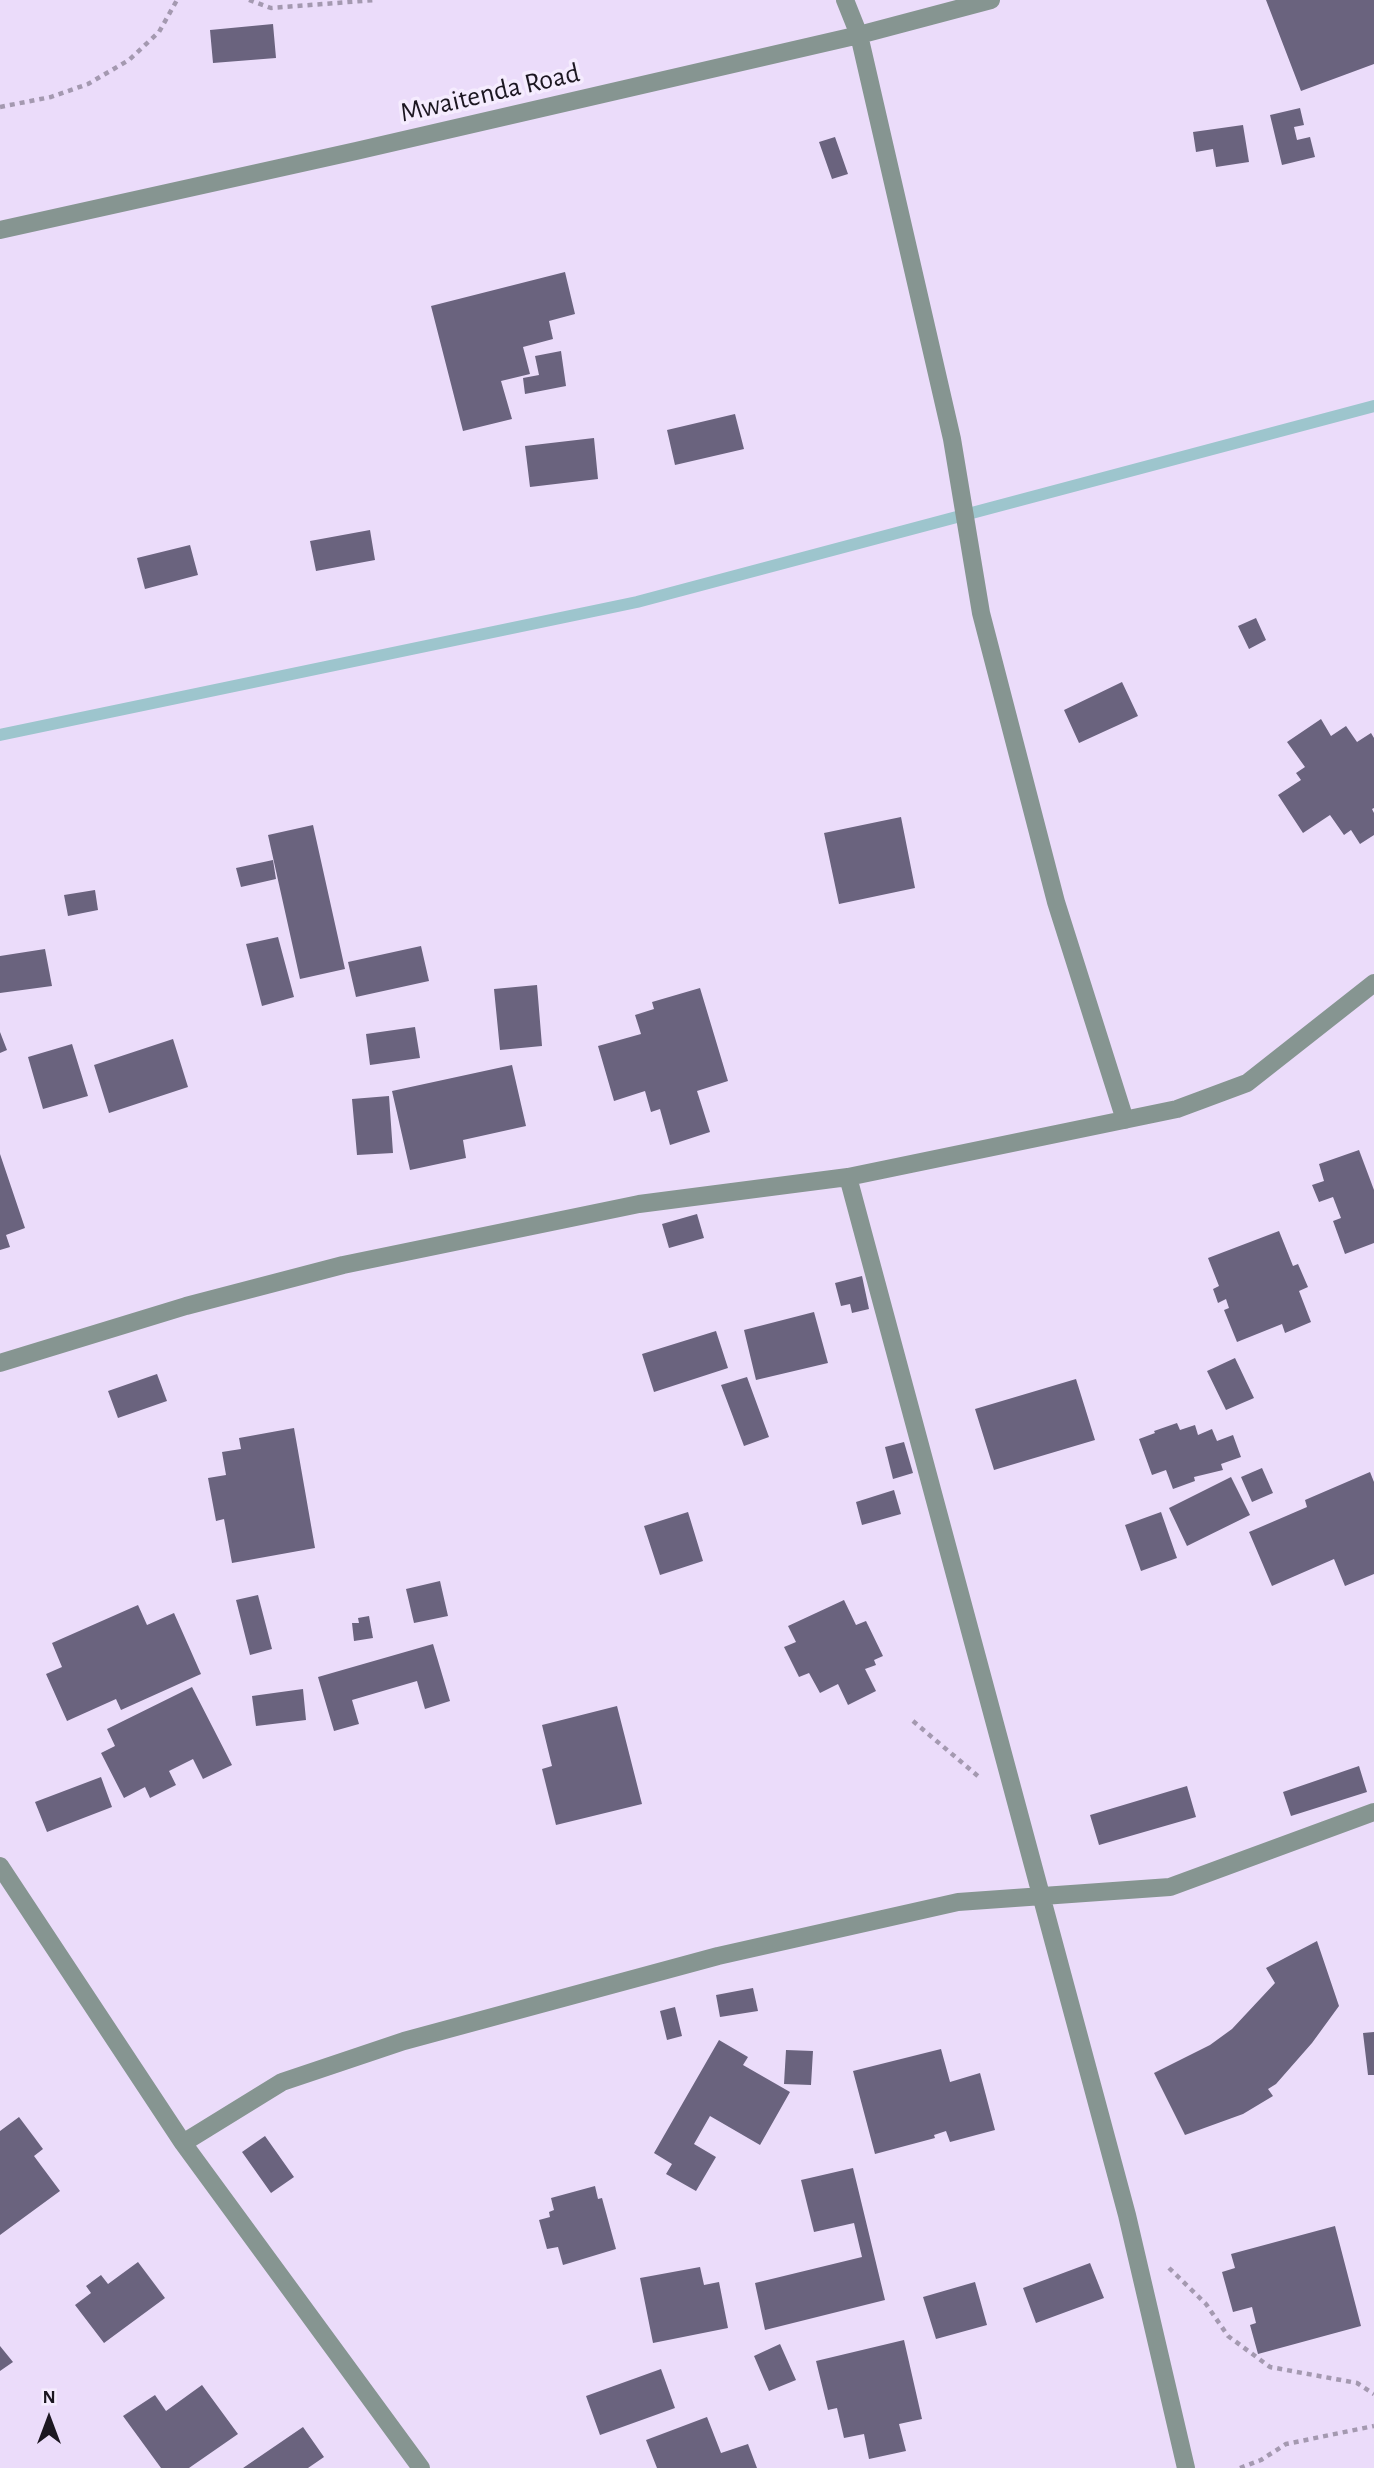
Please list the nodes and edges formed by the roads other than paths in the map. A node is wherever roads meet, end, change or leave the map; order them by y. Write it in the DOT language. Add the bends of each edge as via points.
graph roads {
  1 [pos="845,0"];
  2 [pos="990,0"];
  3 [pos="859,35"];
  4 [pos="0,230"];
  5 [pos="1374,983"];
  6 [pos="1125,1120"];
  7 [pos="848,1177"];
  8 [pos="0,1363"];
  9 [pos="1374,1812"];
  10 [pos="0,1866"];
  11 [pos="1041,1896"];
  12 [pos="183,2144"];
  13 [pos="421,2468"];
  14 [pos="1186,2468"];
  1 -- 3 [label="street"];
  2 -- 3 [label="street, Mwaitenda Road"];
  3 -- 4 [label="street, Mwaitenda Road"];
  3 -- 6 [label="street" via="951,439 981,613 1056,902"];
  5 -- 6 [label="street" via="1247,1083 1177,1109"];
  6 -- 7 [label="street"];
  7 -- 8 [label="street" via="639,1204 343,1265 186,1306"];
  7 -- 11 [label="street"];
  9 -- 11 [label="street" via="1170,1886"];
  10 -- 12 [label="street"];
  11 -- 12 [label="street" via="958,1902 732,1953 404,2042 282,2082"];
  11 -- 14 [label="street" via="1128,2215"];
  12 -- 13 [label="street"];
}
